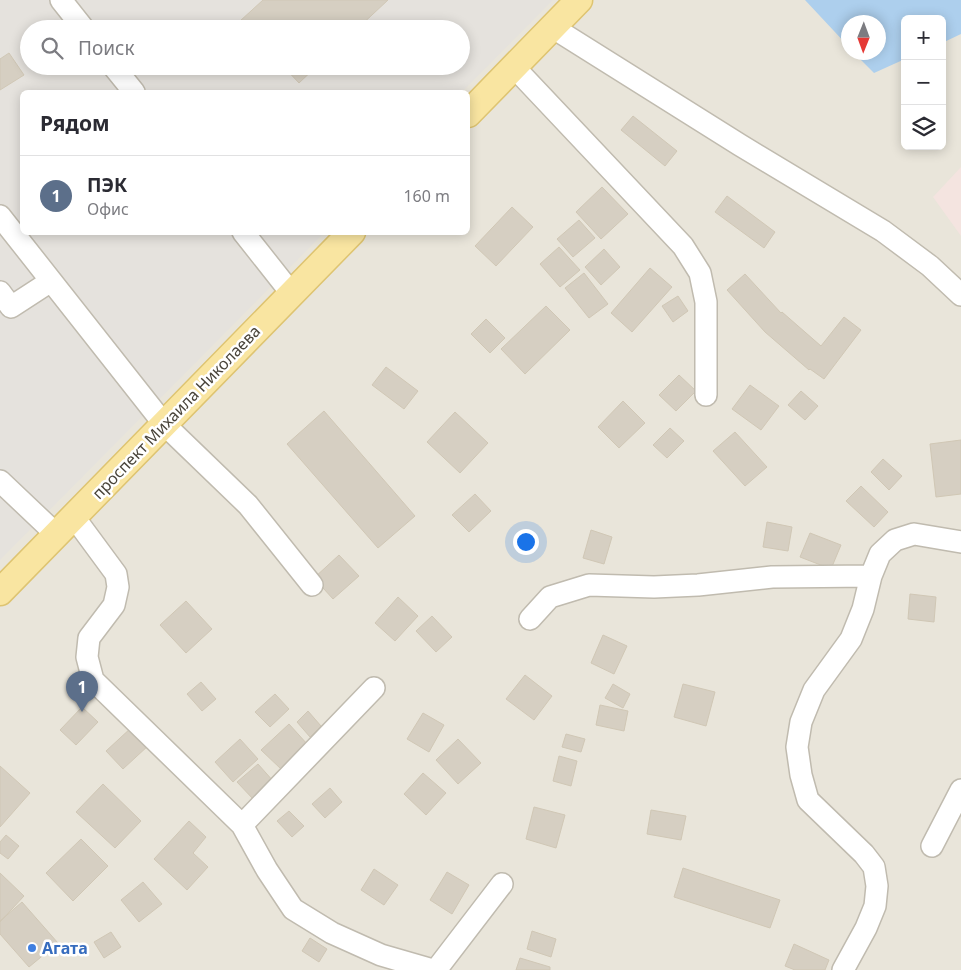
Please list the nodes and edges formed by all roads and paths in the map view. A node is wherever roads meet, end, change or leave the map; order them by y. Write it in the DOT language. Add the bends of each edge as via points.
graph roads {
  1 [pos="61,0"];
  2 [pos="579,0"];
  3 [pos="77,20"];
  4 [pos="552,27"];
  5 [pos="514,66"];
  6 [pos="120,75"];
  7 [pos="132,90"];
  8 [pos="470,112"];
  9 [pos="0,216"];
  10 [pos="245,235"];
  11 [pos="349,235"];
  12 [pos="51,281"];
  13 [pos="0,292"];
  14 [pos="292,294"];
  15 [pos="961,295"];
  16 [pos="706,395"];
  17 [pos="164,424"];
  18 [pos="0,480"];
  19 [pos="65,526"];
  20 [pos="961,542"];
  21 [pos="871,576"];
  22 [pos="312,585"];
  23 [pos="0,592"];
  24 [pos="530,619"];
  25 [pos="374,688"];
  26 [pos="961,790"];
  27 [pos="242,825"];
  28 [pos="932,846"];
  29 [pos="502,884"];
  30 [pos="434,970"];
  31 [pos="842,970"];
  1 -- 3 [label="street"];
  2 -- 4 [label="main road"];
  4 -- 5 [label="main road"];
  4 -- 15 [label="street" via="883,231 930,266"];
  5 -- 8 [label="main road"];
  5 -- 16 [label="street" via="683,246 696,266 706,302"];
  6 -- 7 [label="street"];
  9 -- 12 [label="street"];
  10 -- 14 [label="street"];
  11 -- 14 [label="main road, проспект Михаила Николаева"];
  12 -- 13 [label="street" via="11,307"];
  12 -- 17 [label="street"];
  14 -- 17 [label="main road, проспект Михаила Николаева"];
  17 -- 19 [label="main road, проспект Михаила Николаева"];
  17 -- 22 [label="street" via="248,505"];
  18 -- 19 [label="street"];
  19 -- 23 [label="main road, проспект Михаила Николаева"];
  19 -- 27 [label="street" via="116,574 118,587 114,604 88,638 87,657 93,680"];
  20 -- 21 [label="street" via="914,534 895,540 880,554"];
  21 -- 24 [label="street" via="772,578 698,586 589,585 550,597"];
  21 -- 31 [label="street" via="851,639 814,690 801,722 797,747 808,800 874,867 877,886 875,906"];
  25 -- 27 [label="street"];
  26 -- 28 [label="street"];
  27 -- 30 [label="street" via="293,909 332,933 373,951"];
  29 -- 30 [label="street"];
}
